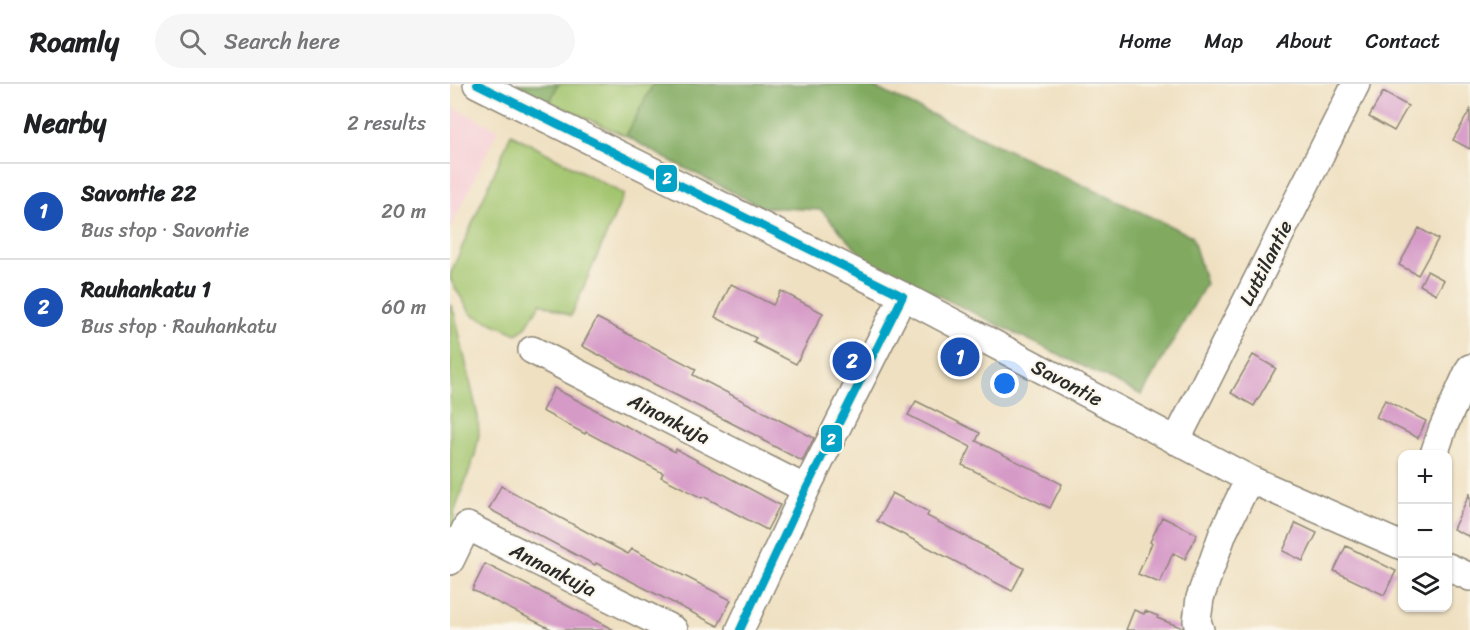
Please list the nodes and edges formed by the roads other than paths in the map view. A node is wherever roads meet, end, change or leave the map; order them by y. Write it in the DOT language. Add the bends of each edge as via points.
graph roads {
  1 [pos="477,84"];
  2 [pos="1356,84"];
  3 [pos="903,296"];
  4 [pos="532,350"];
  5 [pos="1470,368"];
  6 [pos="1176,441"];
  7 [pos="1435,450"];
  8 [pos="1249,479"];
  9 [pos="806,489"];
  10 [pos="1398,541"];
  11 [pos="450,561"];
  12 [pos="1452,569"];
  13 [pos="1470,577"];
  14 [pos="674,630"];
  15 [pos="740,630"];
  16 [pos="1200,630"];
  1 -- 3 [label="street, Savontie"];
  2 -- 6 [label="street, Luttilantie"];
  3 -- 6 [label="street, Savontie"];
  3 -- 9 [label="street"];
  4 -- 9 [label="street, Ainonkuja"];
  5 -- 7 [label="street"];
  6 -- 8 [label="street, Savontie"];
  8 -- 10 [label="street, Savontie"];
  8 -- 16 [label="street" via="1223,533 1200,598"];
  9 -- 15 [label="street"];
  11 -- 14 [label="street, Annankuja" via="467,526"];
  12 -- 13 [label="street"];
}
